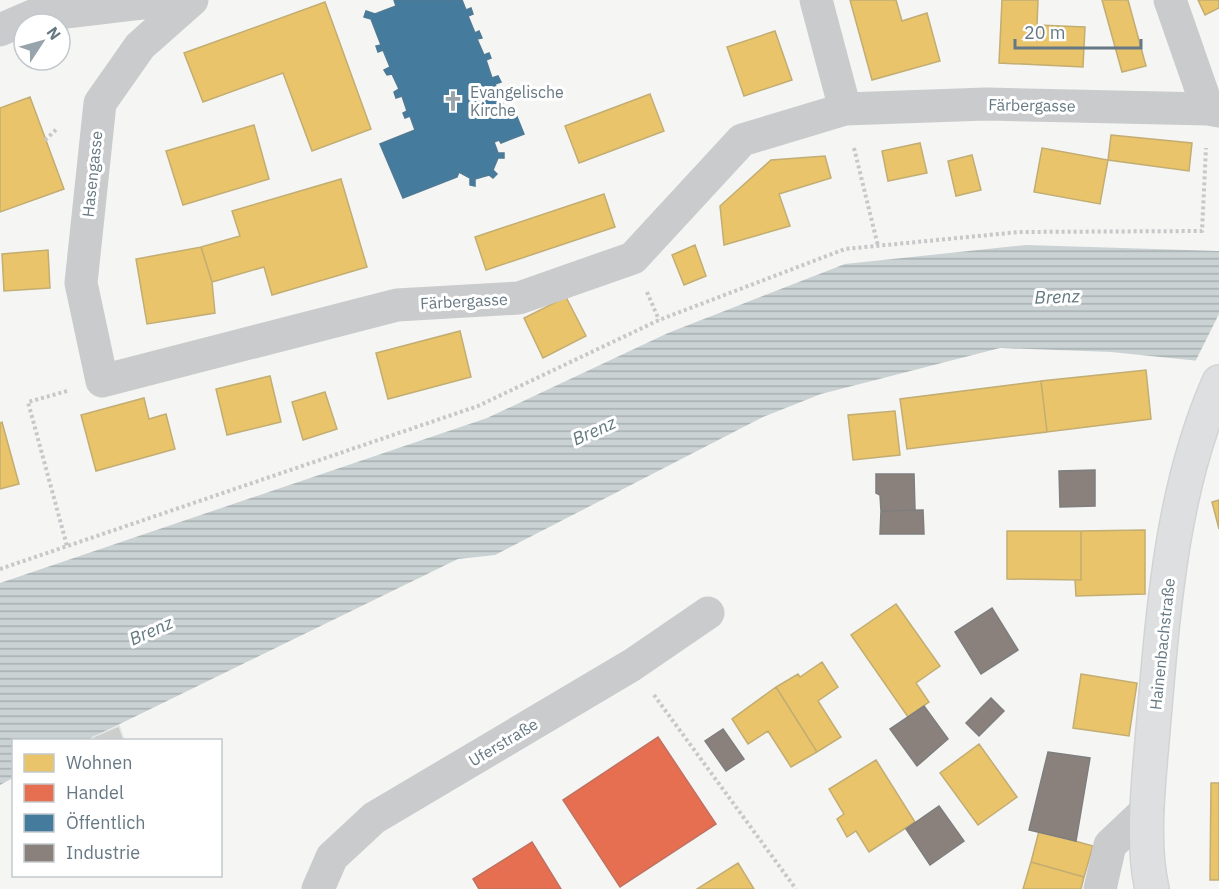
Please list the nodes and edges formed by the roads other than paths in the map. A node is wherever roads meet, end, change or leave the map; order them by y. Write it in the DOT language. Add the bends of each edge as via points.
graph roads {
  1 [pos="167,0"];
  2 [pos="192,0"];
  3 [pos="816,0"];
  4 [pos="1170,0"];
  5 [pos="0,8"];
  6 [pos="16,12"];
  7 [pos="66,12"];
  8 [pos="845,109"];
  9 [pos="1214,110"];
  10 [pos="102,381"];
  11 [pos="1214,393"];
  12 [pos="708,613"];
  13 [pos="1147,810"];
  14 [pos="318,889"];
  15 [pos="1100,889"];
  16 [pos="1152,889"];
  1 -- 7 [label="street"];
  2 -- 10 [label="street, Hasengasse" via="140,46 100,103 81,283"];
  3 -- 8 [label="street"];
  4 -- 9 [label="street"];
  5 -- 6 [label="street"];
  8 -- 9 [label="street, Färbergasse" via="986,104"];
  8 -- 10 [label="street, Färbergasse" via="742,140 633,258 519,298 397,305"];
  11 -- 13 [label="street, Hainenbachstraße" via="1196,437 1172,560 1161,629"];
  12 -- 14 [label="street, Uferstraße" via="632,665 374,818 332,857"];
  13 -- 15 [label="street" via="1110,845"];
  13 -- 16 [label="street, Hainenbachstraße"];
}
